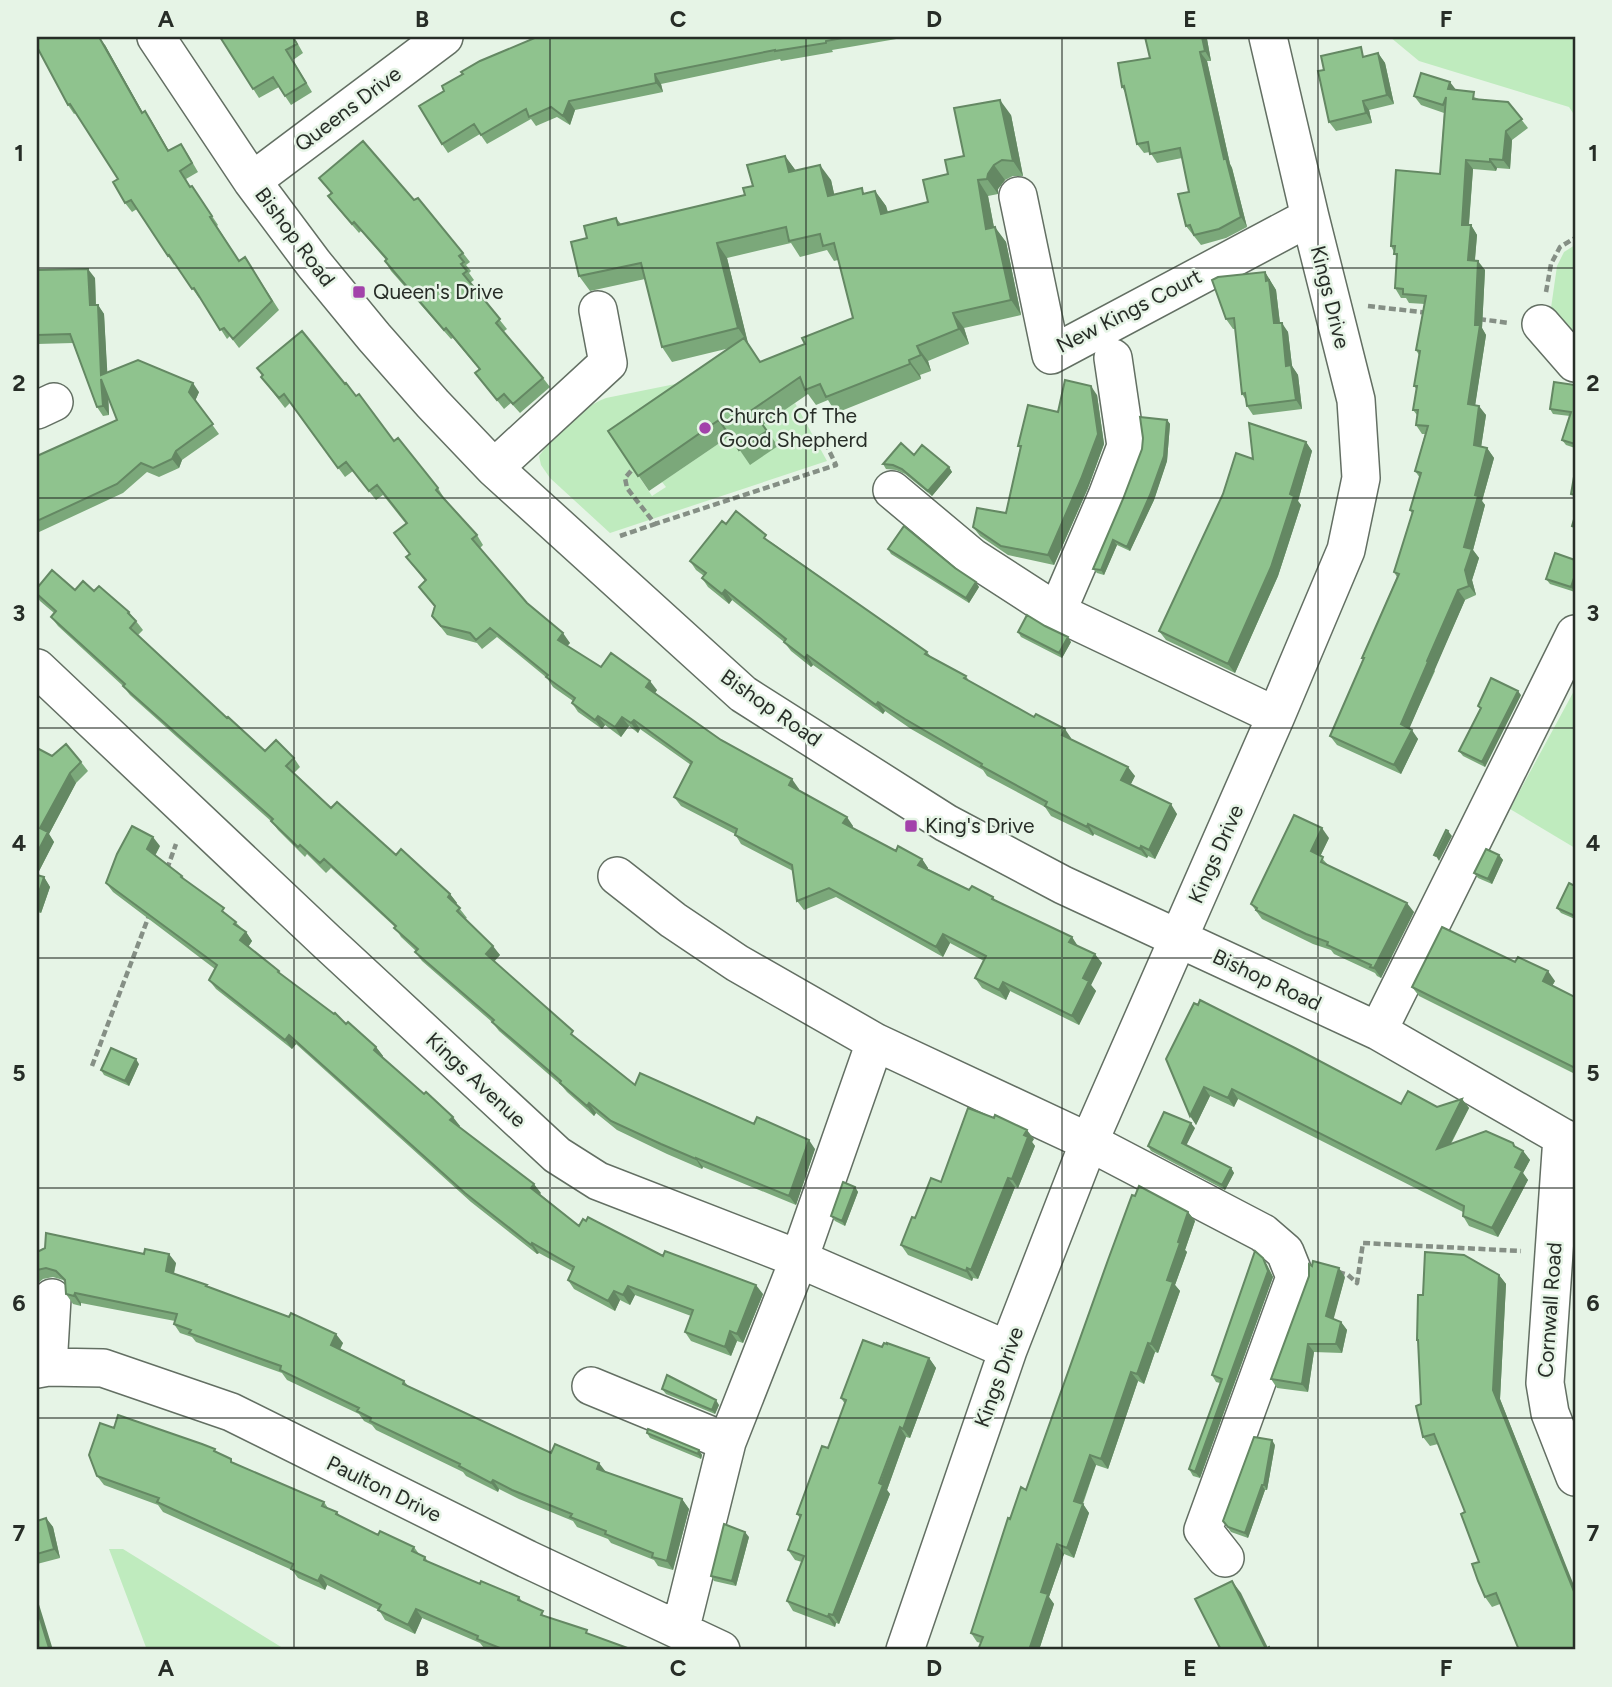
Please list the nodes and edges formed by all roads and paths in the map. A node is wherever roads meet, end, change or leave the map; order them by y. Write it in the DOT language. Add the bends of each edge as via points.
graph roads {
  1 [pos="156,37"];
  2 [pos="444,37"];
  3 [pos="1268,37"];
  4 [pos="252,181"];
  5 [pos="1018,195"];
  6 [pos="1310,217"];
  7 [pos="1575,238"];
  8 [pos="1331,301"];
  9 [pos="598,310"];
  10 [pos="1439,314"];
  11 [pos="1466,318"];
  12 [pos="1541,324"];
  13 [pos="1113,358"];
  14 [pos="1575,363"];
  15 [pos="823,438"];
  16 [pos="494,468"];
  17 [pos="631,471"];
  18 [pos="892,489"];
  19 [pos="1057,612"];
  20 [pos="1575,634"];
  21 [pos="37,668"];
  22 [pos="1276,716"];
  23 [pos="189,810"];
  24 [pos="165,874"];
  25 [pos="617,876"];
  26 [pos="150,913"];
  27 [pos="1178,939"];
  28 [pos="1378,1031"];
  29 [pos="875,1042"];
  30 [pos="92,1066"];
  31 [pos="1569,1140"];
  32 [pos="1089,1142"];
  33 [pos="1554,1253"];
  34 [pos="799,1259"];
  35 [pos="1337,1272"];
  36 [pos="52,1298"];
  37 [pos="1008,1350"];
  38 [pos="43,1368"];
  39 [pos="591,1386"];
  40 [pos="727,1442"];
  41 [pos="1575,1477"];
  42 [pos="1225,1558"];
  43 [pos="680,1631"];
  44 [pos="721,1650"];
  45 [pos="905,1650"];
  1 -- 4 [label="street, Bishop Road"];
  2 -- 4 [label="street, Queens Drive"];
  3 -- 6 [label="street, Kings Drive"];
  4 -- 16 [label="street, Bishop Road" via="374,337"];
  5 -- 6 [label="street, New Kings Court" via="1051,355"];
  6 -- 8 [label="street, Kings Drive"];
  7 -- 12 [label="path" via="1560,247 1551,264"];
  8 -- 10 [label="path"];
  8 -- 22 [label="street, Kings Drive" via="1356,400 1361,478 1346,550"];
  9 -- 16 [label="street" via="608,363"];
  11 -- 12 [label="path"];
  12 -- 14 [label="street"];
  13 -- 19 [label="street" via="1126,446"];
  15 -- 17 [label="path" via="836,465 655,524 627,488 625,478"];
  16 -- 27 [label="street, Bishop Road" via="743,694 946,823"];
  18 -- 19 [label="street" via="972,557"];
  19 -- 22 [label="street"];
  20 -- 28 [label="street"];
  21 -- 23 [label="street, Kings Avenue"];
  22 -- 27 [label="street, Kings Drive"];
  23 -- 24 [label="path"];
  23 -- 34 [label="street, Kings Avenue" via="557,1155 598,1181"];
  25 -- 29 [label="street" via="737,962"];
  26 -- 30 [label="path"];
  27 -- 28 [label="street, Bishop Road"];
  27 -- 32 [label="street, Kings Drive"];
  28 -- 31 [label="street, Bishop Road"];
  29 -- 32 [label="street"];
  29 -- 34 [label="street"];
  31 -- 33 [label="street, Cornwall Road"];
  32 -- 37 [label="street, Kings Drive"];
  32 -- 42 [label="street" via="1263,1233 1285,1252 1295,1277 1203,1530"];
  33 -- 35 [label="path" via="1363,1243 1357,1283"];
  33 -- 41 [label="street, Cornwall Road" via="1545,1383 1550,1413"];
  34 -- 37 [label="street, Kings Avenue"];
  34 -- 40 [label="street"];
  36 -- 38 [label="street"];
  37 -- 45 [label="street, Kings Drive"];
  38 -- 43 [label="street, Paulton Drive" via="103,1368 231,1412"];
  39 -- 40 [label="street"];
  40 -- 43 [label="street"];
  43 -- 44 [label="street, Paulton Drive"];
}
